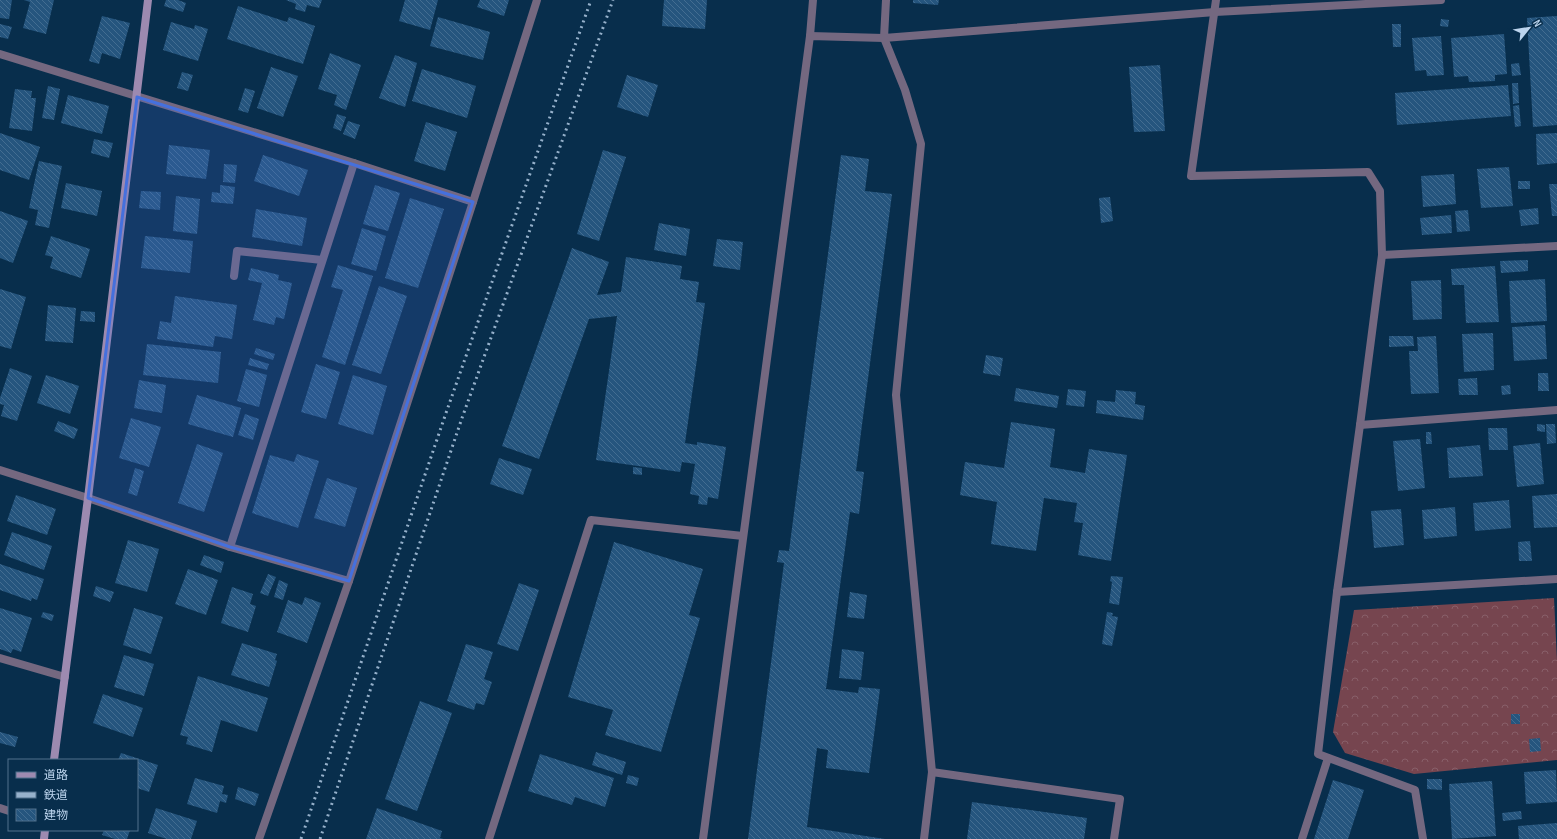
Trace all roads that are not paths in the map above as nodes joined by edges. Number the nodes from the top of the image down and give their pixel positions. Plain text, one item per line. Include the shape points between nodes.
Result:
1 (148, 0) edge
2 (537, 0) edge
3 (813, 0) edge
4 (886, 0) edge
5 (1216, 0) edge
6 (1441, 0) edge
7 (1215, 12) junction
8 (810, 36) junction
9 (884, 38) junction
10 (0, 54) edge
11 (137, 97) junction
12 (354, 163) junction
13 (473, 202) junction
14 (1557, 246) edge
15 (1382, 256) junction
16 (322, 260) junction
17 (234, 276) dead end
18 (1557, 410) edge
19 (1360, 425) junction
20 (0, 470) edge
21 (88, 498) junction
22 (743, 536) junction
23 (230, 546) junction
24 (1557, 579) edge
25 (349, 581) junction
26 (1337, 592) junction
27 (0, 658) edge
28 (65, 677) junction
29 (1328, 758) junction
30 (54, 759) edge
31 (932, 772) junction
32 (259, 839) edge
33 (489, 839) edge
34 (703, 839) edge
35 (924, 839) edge
36 (1114, 839) edge
37 (1302, 839) edge
38 (1423, 839) edge

1 - 11 street
2 - 13 street
3 - 8 street
4 - 9 street
5 - 7 street
6 - 7 street
7 - 9 street
7 - 15 street via 1191,176 1368,172 1380,191
8 - 9 street
8 - 22 street
9 - 31 street via 905,90 921,144 896,395
10 - 11 street
11 - 12 street
11 - 21 street
12 - 13 street
12 - 16 street
13 - 25 street
14 - 15 street
15 - 19 street
16 - 17 street via 237,251
16 - 23 street
18 - 19 street
19 - 26 street
20 - 21 street
21 - 23 street
21 - 28 street
22 - 33 street via 591,520
22 - 34 street
23 - 25 street
24 - 26 street
25 - 32 street
26 - 29 street via 1318,754
27 - 28 street
28 - 30 street
29 - 37 street
29 - 38 street via 1415,790
31 - 35 street
31 - 36 street via 1120,799

